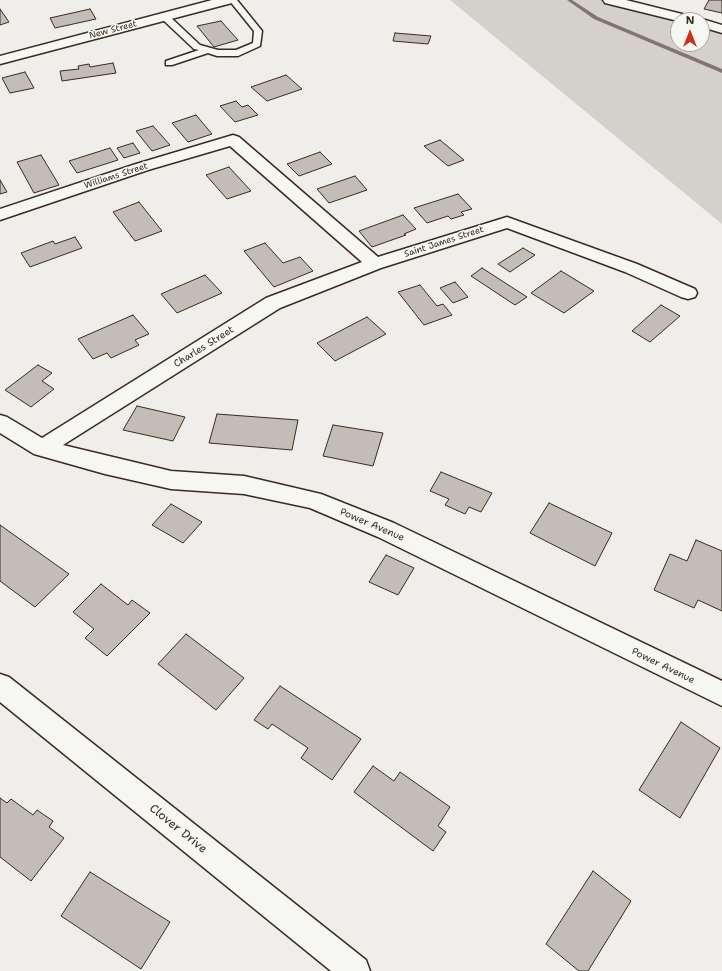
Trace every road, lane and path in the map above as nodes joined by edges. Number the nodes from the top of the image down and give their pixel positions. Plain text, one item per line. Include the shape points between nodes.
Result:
1 (227, 0) edge
2 (233, 0) edge
3 (610, 0) edge
4 (665, 0) edge
5 (651, 10) junction
6 (670, 15) edge
7 (164, 16) junction
8 (710, 25) edge
9 (722, 29) edge
10 (209, 50) junction
11 (0, 60) edge
12 (169, 63) dead end
13 (0, 215) edge
14 (375, 264) junction
15 (688, 293) dead end
16 (0, 423) edge
17 (42, 448) junction
18 (0, 686) edge
19 (722, 694) edge
20 (355, 971) edge

1 - 7 street, New Street
2 - 10 lane via 258,31 257,44 238,52 217,53
3 - 5 street
4 - 5 street
5 - 6 street
7 - 10 lane via 197,46
7 - 11 street, New Street
8 - 9 street
10 - 12 lane
13 - 14 street, Williams Street via 233,140
14 - 15 street, Saint James Street via 507,222 631,268
14 - 17 street, Charles Street via 273,303
16 - 17 street, Power Avenue
17 - 19 street, Power Avenue via 171,480 244,485 313,500 386,530
18 - 20 street, Clover Drive

